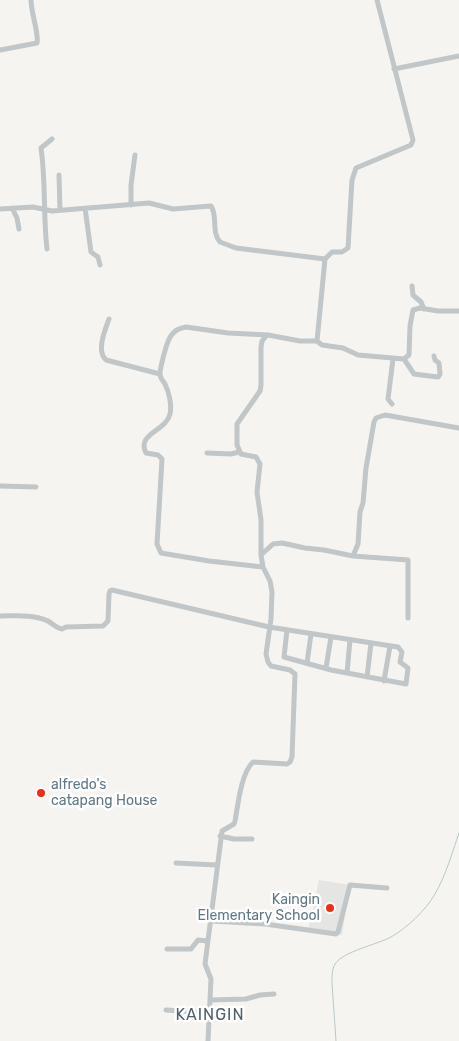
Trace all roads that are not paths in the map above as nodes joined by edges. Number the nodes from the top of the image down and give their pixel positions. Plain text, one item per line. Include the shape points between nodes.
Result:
1 (31, 0) edge
2 (378, 0) edge
3 (0, 50) edge
4 (459, 56) edge
5 (394, 68) junction
6 (52, 139) dead end
7 (135, 155) dead end
8 (59, 175) dead end
9 (131, 205) junction
10 (12, 208) junction
11 (85, 208) junction
12 (44, 209) junction
13 (0, 210) edge
14 (60, 210) junction
15 (19, 229) dead end
16 (47, 249) dead end
17 (325, 259) junction
18 (100, 265) dead end
19 (412, 286) dead end
20 (424, 309) junction
21 (459, 310) edge
22 (109, 319) dead end
23 (268, 335) junction
24 (317, 341) junction
25 (434, 356) dead end
26 (393, 358) junction
27 (404, 359) junction
28 (160, 374) junction
29 (392, 404) dead end
30 (459, 428) edge
31 (239, 452) junction
32 (207, 454) dead end
33 (0, 486) edge
34 (36, 487) dead end
35 (261, 555) junction
36 (354, 556) junction
37 (263, 567) junction
38 (0, 616) edge
39 (408, 618) dead end
40 (269, 627) junction
41 (287, 630) junction
42 (311, 634) junction
43 (331, 637) junction
44 (350, 640) junction
45 (371, 643) junction
46 (390, 646) junction
47 (307, 663) junction
48 (326, 668) junction
49 (347, 673) junction
50 (366, 677) junction
51 (384, 681) junction
52 (220, 836) junction
53 (252, 839) dead end
54 (176, 863) dead end
55 (216, 865) junction
56 (387, 888) dead end
57 (211, 921) junction
58 (208, 941) junction
59 (167, 949) dead end
60 (274, 994) dead end
61 (210, 1000) junction
62 (166, 1010) dead end
63 (210, 1013) junction
64 (208, 1041) edge

1 - 3 street via 37,43
2 - 5 street
4 - 5 street
5 - 17 street via 412,143 356,168 352,180 348,248 332,252
6 - 12 street via 41,148 45,173
7 - 9 street
8 - 14 street
9 - 11 street
9 - 17 street via 149,204 173,210 211,206 220,242 236,248
10 - 12 street
10 - 13 street
10 - 15 street
11 - 14 street
11 - 18 street via 91,252 98,256
12 - 14 street
12 - 16 street
17 - 24 street
19 - 20 street via 413,295
20 - 21 street
20 - 27 street via 413,310 411,314 410,349
22 - 28 street via 102,356 106,360
23 - 24 street via 300,342
23 - 28 street via 179,328 167,344
23 - 31 street via 261,347 260,391 237,424
24 - 26 street via 358,354
25 - 27 street via 439,363 438,377 414,374
26 - 27 street
26 - 29 street via 388,399
28 - 37 street via 169,398 170,414 159,430 147,436 143,444 146,453 162,459 157,544 161,553
30 - 36 street via 385,415 376,418
31 - 32 street
31 - 35 street via 256,457 260,464 257,492
33 - 34 street
35 - 36 street via 273,544 282,543
35 - 37 street
36 - 39 street via 408,560
37 - 40 street via 271,586
38 - 40 street via 32,616 62,629 103,626 108,621 112,590
40 - 41 street
40 - 52 street via 268,662 295,674 292,760 288,764 251,764 235,821 223,829
41 - 42 street
41 - 47 street via 284,657
42 - 43 street
42 - 47 street
43 - 44 street
43 - 48 street
44 - 45 street
44 - 49 street
45 - 46 street
45 - 50 street
46 - 51 street
46 - 51 street via 398,647 402,652 400,662 409,672 406,684
47 - 48 street
48 - 49 street
49 - 50 street
50 - 51 street
52 - 53 street
52 - 55 street
54 - 55 street
55 - 57 street
56 - 57 street via 350,885 336,934 265,924
57 - 58 street
58 - 59 street via 198,940 191,949
58 - 61 street via 205,968 211,977
60 - 61 street
61 - 63 street
62 - 63 street
63 - 64 street

